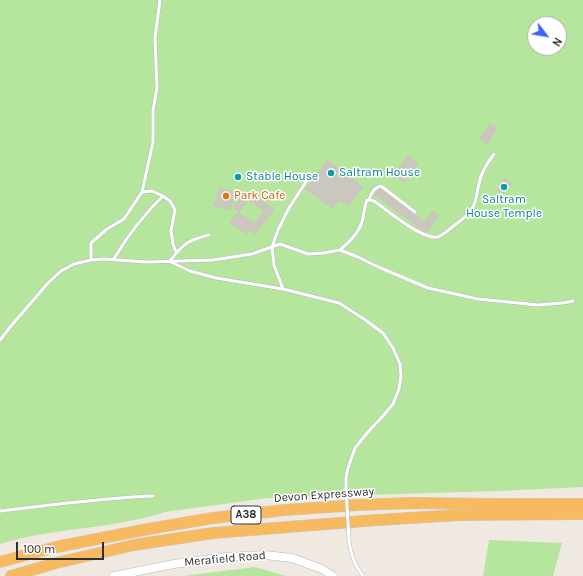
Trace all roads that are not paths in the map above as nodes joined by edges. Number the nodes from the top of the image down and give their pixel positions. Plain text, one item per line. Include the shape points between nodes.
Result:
1 (160, 0) edge
2 (494, 154) dead end
3 (311, 174) dead end
4 (142, 192) junction
5 (163, 196) junction
6 (369, 200) junction
7 (415, 212) dead end
8 (209, 235) dead end
9 (272, 247) junction
10 (340, 250) junction
11 (176, 252) junction
12 (91, 260) junction
13 (113, 260) junction
14 (170, 261) junction
15 (283, 289) junction
16 (574, 301) dead end
17 (0, 340) edge
18 (153, 496) dead end
19 (583, 504) edge
20 (0, 510) edge
21 (583, 514) edge
22 (424, 517) junction
23 (583, 522) edge
24 (0, 562) edge
25 (11, 576) edge
26 (114, 576) edge
27 (333, 576) edge
28 (363, 576) edge

1 - 4 lane via 155,38 157,88 153,110 153,142
2 - 6 lane via 483,171 475,203 469,214 438,237 413,230
3 - 9 lane via 289,208
4 - 5 lane via 152,191
4 - 12 lane via 124,219 107,228 91,243
5 - 11 lane via 170,201 175,210 171,231
5 - 13 lane via 150,208
6 - 7 lane via 372,192 381,186
6 - 10 lane via 364,209 362,223 352,239
8 - 11 lane via 188,241
9 - 10 lane via 280,244 308,254
9 - 14 lane via 252,254 213,260
9 - 15 lane via 274,265
10 - 16 lane via 428,288 478,299 538,305
11 - 14 lane
12 - 13 lane
12 - 17 lane via 74,264 61,271
13 - 14 lane
14 - 15 lane via 190,271 216,278
15 - 28 lane, bridge via 339,303 364,319 383,333 400,364 399,389 393,404 355,448 346,478 351,553
18 - 20 lane
19 - 24 highway, Devon Expressway / A38 via 411,503 285,510 148,529 56,547
21 - 22 highway, A38
22 - 23 highway, A38
22 - 25 highway, A38 via 205,534 134,545
26 - 27 street, Merafield Road via 182,563 265,555 292,558

